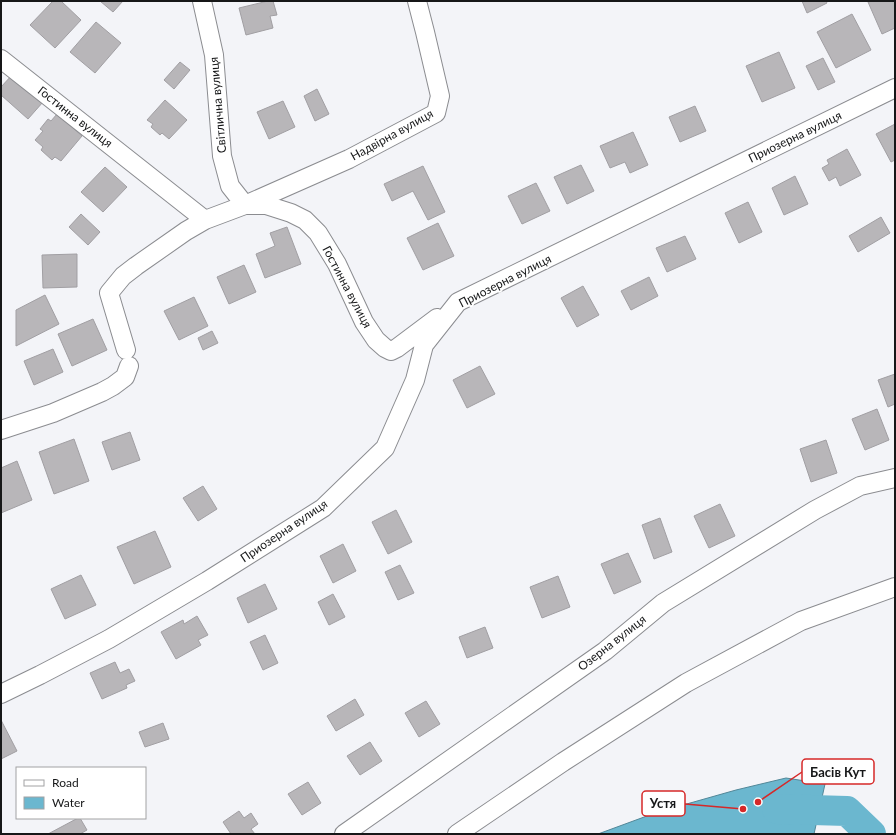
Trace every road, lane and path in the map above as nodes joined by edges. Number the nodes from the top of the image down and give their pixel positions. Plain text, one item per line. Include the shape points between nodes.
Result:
1 (202, 1) edge
2 (417, 1) edge
3 (1, 59) edge
4 (895, 88) edge
5 (245, 204) junction
6 (205, 220) junction
7 (458, 302) junction
8 (1, 430) edge
9 (895, 478) edge
10 (895, 587) edge
11 (1, 694) edge
12 (344, 834) edge
13 (457, 834) edge

1 - 5 street, Світлична вулиця via 214,55 222,156 230,186
2 - 5 street, Надвірна вулиця via 440,96 436,113 350,159
3 - 6 street, Гостинна вулиця
4 - 7 street, Приозерна вулиця
5 - 6 street, Гостинна вулиця
5 - 7 street, Гостинна вулиця via 266,205 291,213 305,220 318,233 337,264 364,322 376,340 391,351
6 - 8 street, Гостинна вулиця via 123,276 109,293 127,358 125,377 102,392 53,413
7 - 11 street, Приозерна вулиця via 424,345 415,380 385,448 323,508 213,578 109,639
9 - 12 street, Озерна вулиця via 860,486 815,510 663,603 605,651
10 - 13 street via 801,622 686,683

